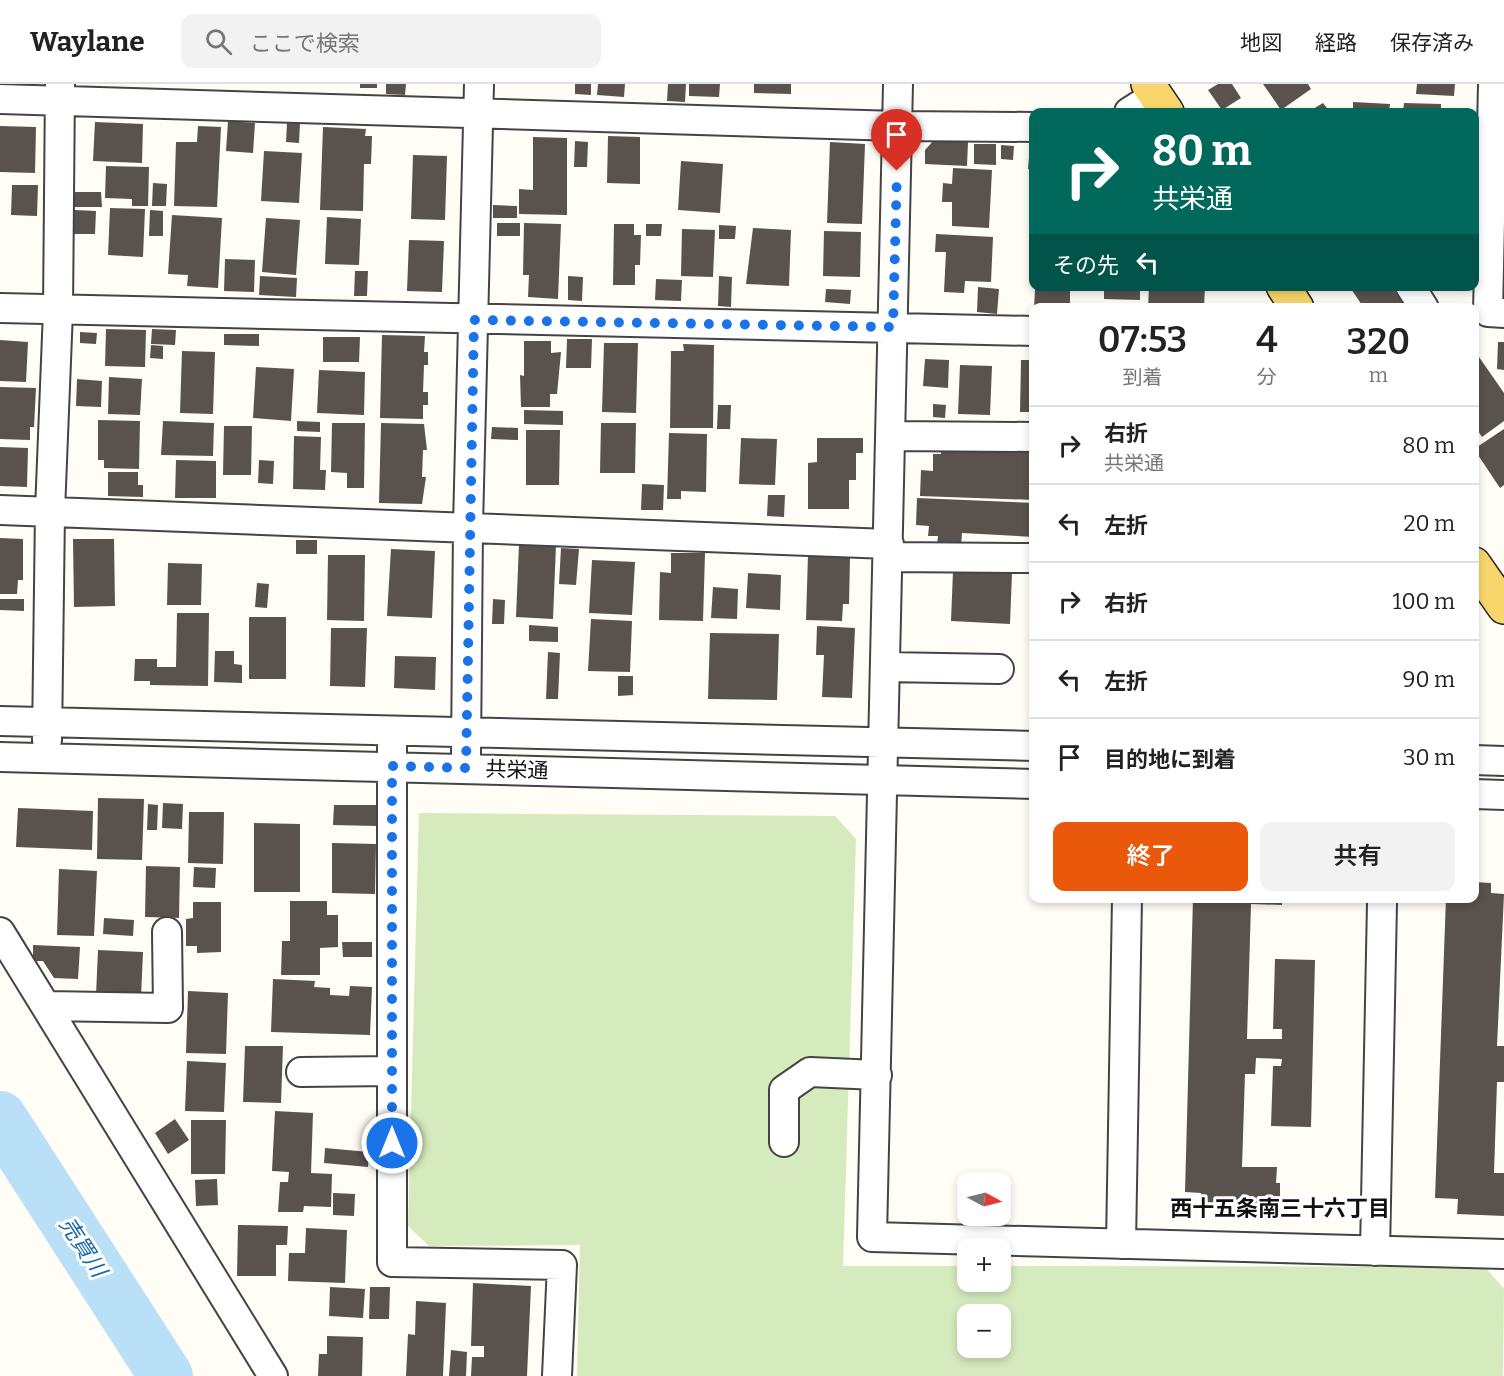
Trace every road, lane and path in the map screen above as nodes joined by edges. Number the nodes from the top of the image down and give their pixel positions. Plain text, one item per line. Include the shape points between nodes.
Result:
1 (479, 84) edge
2 (898, 84) edge
3 (1493, 84) edge
4 (59, 92) edge
5 (0, 99) edge
6 (478, 115) junction
7 (898, 126) junction
8 (1029, 127) edge
9 (0, 308) edge
10 (58, 311) junction
11 (1489, 315) edge
12 (474, 320) junction
13 (893, 327) junction
14 (1029, 331) edge
15 (891, 436) junction
16 (1029, 437) edge
17 (0, 510) edge
18 (50, 511) junction
19 (468, 526) junction
20 (889, 550) junction
21 (1029, 558) edge
22 (1479, 571) edge
23 (1504, 607) edge
24 (886, 667) junction
25 (999, 669) dead end
26 (0, 721) edge
27 (47, 723) junction
28 (393, 732) junction
29 (467, 734) junction
30 (885, 743) junction
31 (1029, 746) edge
32 (0, 757) edge
33 (47, 757) junction
34 (1479, 760) edge
35 (1504, 761) edge
36 (392, 766) junction
37 (466, 768) junction
38 (884, 780) junction
39 (1029, 783) edge
40 (1479, 794) edge
41 (1504, 795) edge
42 (1127, 903) edge
43 (1382, 903) dead end
44 (0, 932) edge
45 (167, 932) dead end
46 (46, 1006) junction
47 (392, 1071) junction
48 (301, 1072) dead end
49 (876, 1075) junction
50 (784, 1142) dead end
51 (1121, 1244) junction
52 (1375, 1251) junction
53 (1504, 1254) edge
54 (273, 1376) edge
55 (557, 1376) edge

1 - 6 street
2 - 7 street
3 - 11 street
4 - 5 street
4 - 6 street
4 - 10 street
6 - 7 street
6 - 12 street
7 - 8 street
7 - 13 street
9 - 10 street
10 - 12 street
10 - 18 street
12 - 13 street
12 - 19 street
13 - 14 street
13 - 15 street
15 - 16 street
15 - 20 street
17 - 18 street
18 - 19 street
18 - 27 street
19 - 20 street
19 - 29 street
20 - 21 street
20 - 24 street
22 - 23 main road
24 - 25 street
24 - 30 street
26 - 27 street, 共栄通
27 - 28 street, 共栄通
27 - 33 street
28 - 29 street, 共栄通
28 - 36 street
29 - 30 street, 共栄通
29 - 37 street
30 - 31 street, 共栄通
30 - 38 street
32 - 33 street, 共栄通
33 - 36 street, 共栄通
34 - 35 street
36 - 37 street, 共栄通
36 - 47 street
37 - 38 street, 共栄通
38 - 39 street, 共栄通
38 - 49 street
40 - 41 street
42 - 51 street
43 - 52 street
44 - 46 street
45 - 46 street via 168,1008
46 - 54 street
47 - 48 street
47 - 55 street via 392,1262 562,1265
49 - 50 street via 810,1072 784,1090
49 - 51 street via 872,1237
51 - 52 street
52 - 53 street

